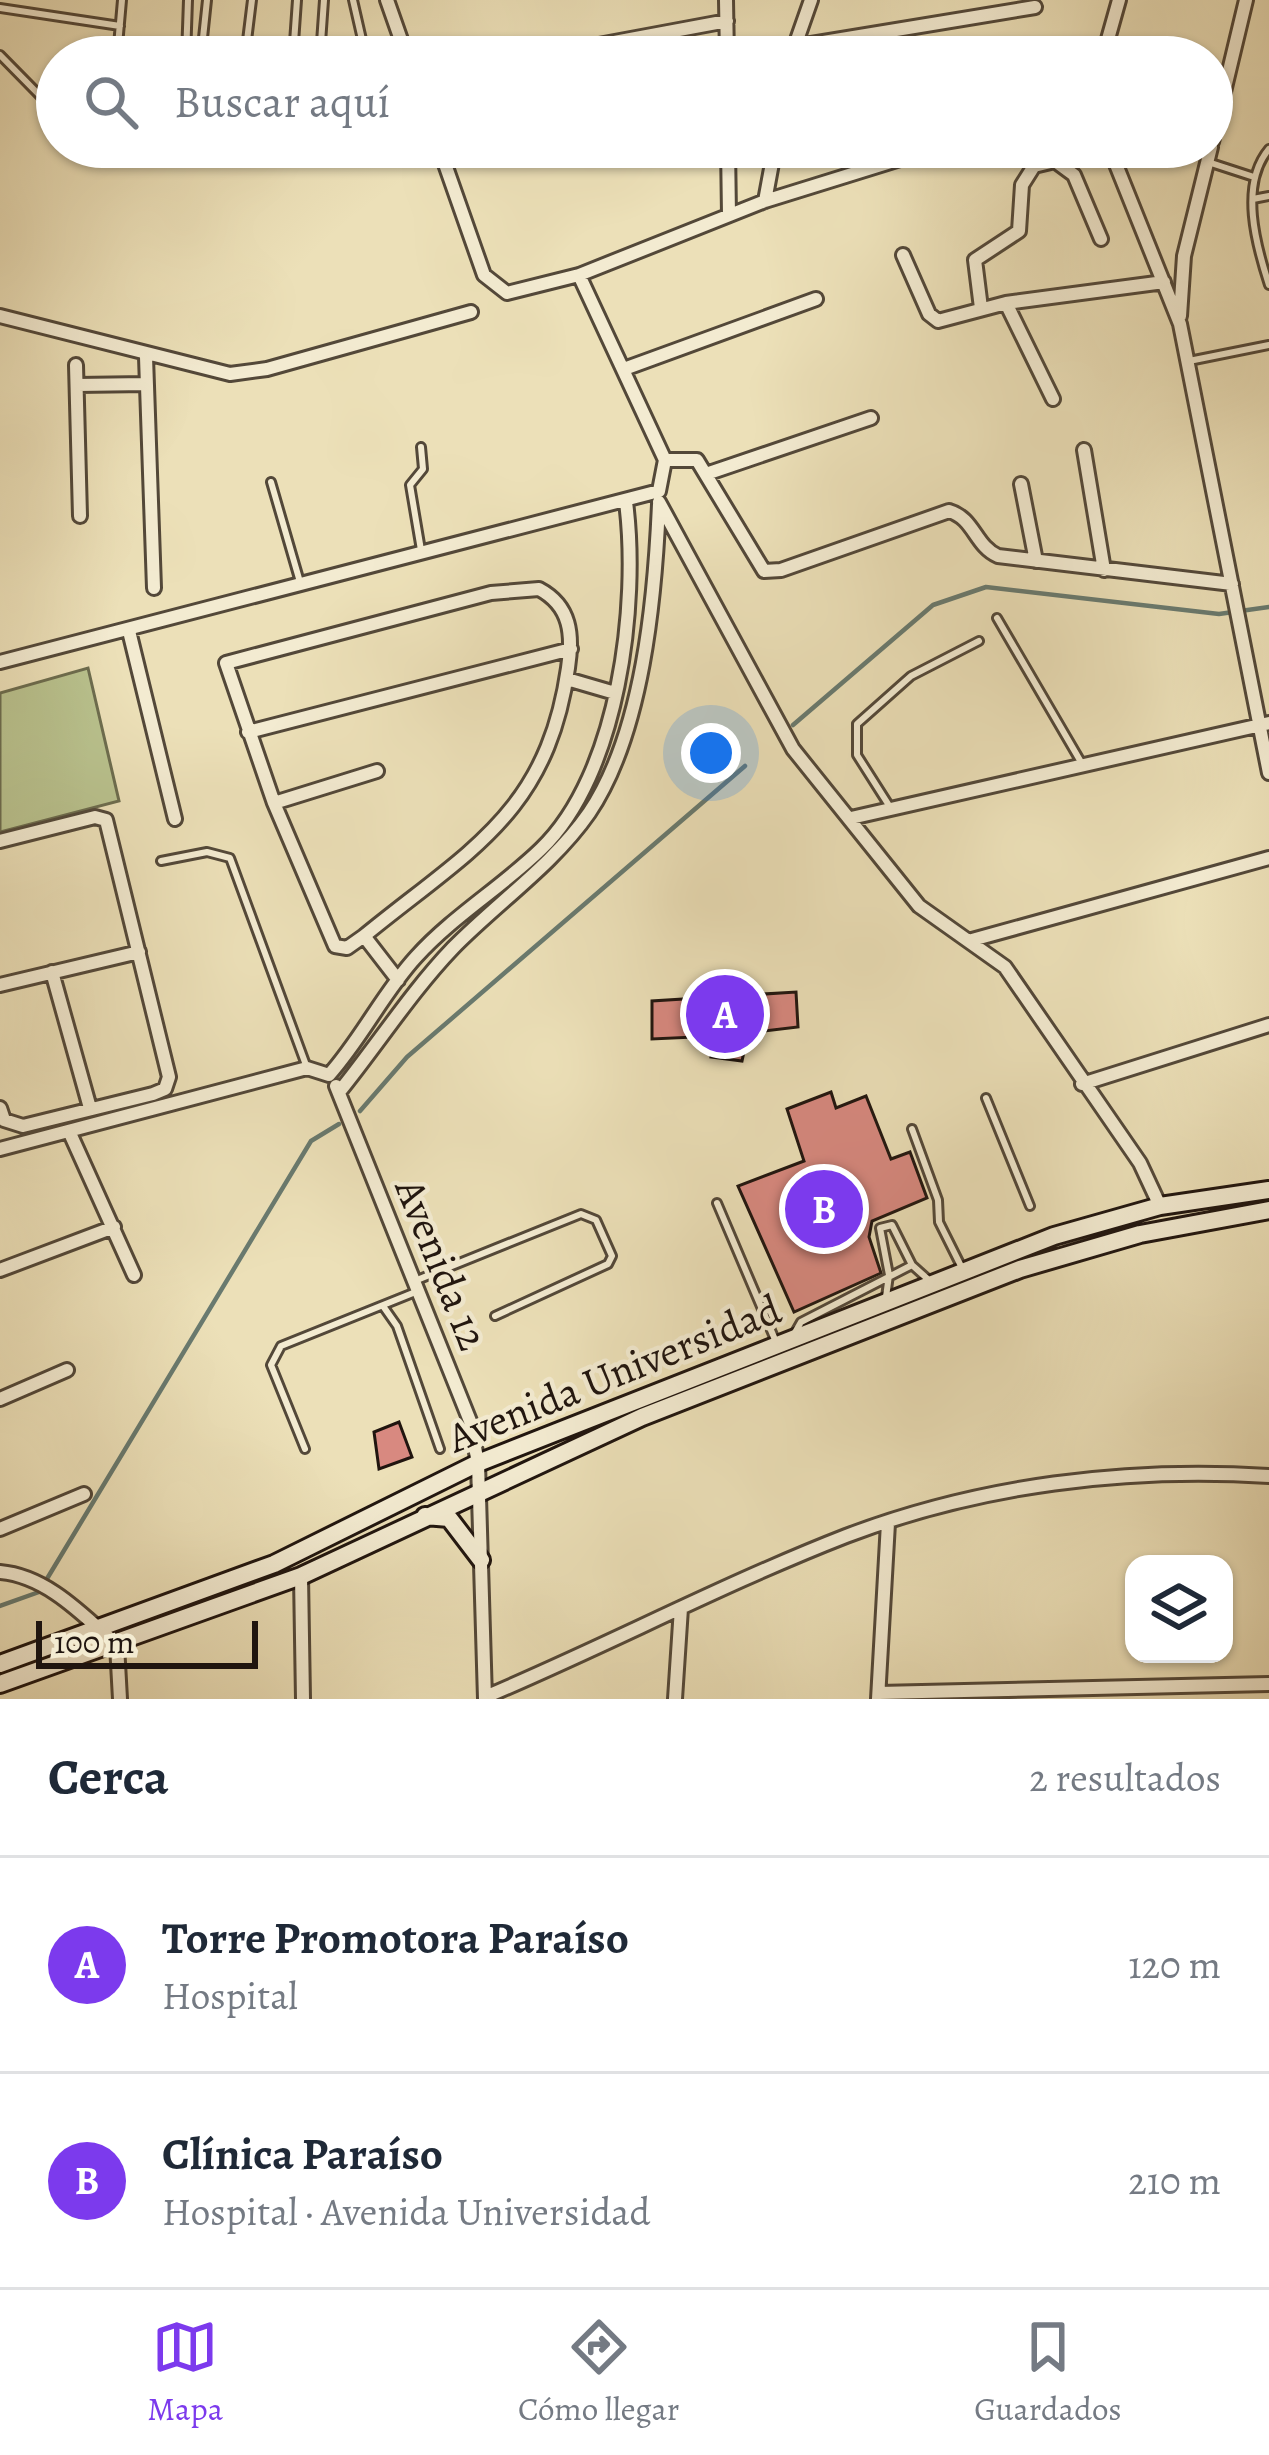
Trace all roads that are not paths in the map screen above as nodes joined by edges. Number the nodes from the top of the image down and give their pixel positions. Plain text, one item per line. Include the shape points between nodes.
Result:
1 (122, 0) edge
2 (188, 0) edge
3 (207, 0) edge
4 (252, 0) edge
5 (297, 0) edge
6 (324, 0) edge
7 (353, 0) edge
8 (387, 0) edge
9 (726, 0) edge
10 (811, 0) edge
11 (1119, 0) edge
12 (1246, 0) edge
13 (1034, 7) dead end
14 (0, 8) edge
15 (727, 21) junction
16 (120, 26) junction
17 (119, 36) edge
18 (187, 36) edge
19 (203, 36) edge
20 (248, 36) edge
21 (294, 36) edge
22 (321, 36) edge
23 (361, 36) edge
24 (400, 36) edge
25 (647, 36) edge
26 (727, 36) edge
27 (798, 36) edge
28 (878, 36) edge
29 (1109, 36) edge
30 (1233, 53) edge
31 (0, 56) edge
32 (36, 92) edge
33 (1269, 149) edge
34 (446, 168) edge
35 (728, 168) edge
36 (771, 168) edge
37 (871, 168) edge
38 (1033, 168) edge
39 (1068, 168) edge
40 (1117, 168) edge
41 (1206, 168) edge
42 (1226, 168) edge
43 (1254, 177) junction
44 (1269, 196) edge
45 (1253, 199) junction
46 (765, 201) junction
47 (729, 214) junction
48 (1269, 230) edge
49 (1256, 233) junction
50 (1101, 239) dead end
51 (903, 255) dead end
52 (1184, 256) junction
53 (1154, 259) junction
54 (1267, 272) edge
55 (579, 275) junction
56 (1164, 282) junction
57 (1269, 285) edge
58 (816, 299) dead end
59 (1006, 303) junction
60 (981, 308) junction
61 (471, 312) dead end
62 (0, 316) edge
63 (1180, 324) junction
64 (1269, 345) edge
65 (146, 357) junction
66 (1189, 361) junction
67 (76, 365) dead end
68 (624, 369) junction
69 (146, 384) junction
70 (76, 386) junction
71 (1053, 399) dead end
72 (871, 418) dead end
73 (421, 447) dead end
74 (1084, 450) dead end
75 (665, 460) junction
76 (709, 473) junction
77 (271, 482) dead end
78 (1021, 484) dead end
79 (659, 497) junction
80 (626, 502) junction
81 (80, 516) dead end
82 (422, 554) junction
83 (1036, 561) junction
84 (1104, 569) junction
85 (1232, 584) junction
86 (301, 586) junction
87 (154, 588) dead end
88 (997, 618) dead end
89 (129, 631) junction
90 (979, 641) dead end
91 (571, 650) junction
92 (0, 662) edge
93 (567, 679) junction
94 (615, 692) junction
95 (1264, 724) edge
96 (248, 732) junction
97 (1081, 762) junction
98 (376, 771) dead end
99 (1269, 773) edge
100 (274, 803) junction
101 (891, 809) junction
102 (851, 818) junction
103 (175, 819) dead end
104 (0, 841) edge
105 (1269, 858) edge
106 (161, 861) dead end
107 (364, 936) junction
108 (972, 940) junction
109 (140, 952) junction
110 (52, 972) junction
111 (398, 980) junction
112 (0, 985) edge
113 (1269, 1025) edge
114 (307, 1068) junction
115 (329, 1075) junction
116 (1082, 1084) junction
117 (340, 1091) junction
118 (986, 1098) dead end
119 (0, 1108) edge
120 (90, 1108) junction
121 (912, 1130) dead end
122 (69, 1131) junction
123 (0, 1149) edge
124 (1269, 1190) edge
125 (717, 1203) dead end
126 (1030, 1206) dead end
127 (1160, 1206) junction
128 (1269, 1210) edge
129 (114, 1227) junction
130 (912, 1264) junction
131 (0, 1270) edge
132 (964, 1271) junction
133 (134, 1275) dead end
134 (889, 1275) junction
135 (932, 1283) junction
136 (416, 1286) junction
137 (886, 1301) junction
138 (383, 1306) junction
139 (495, 1316) dead end
140 (785, 1342) junction
141 (67, 1370) dead end
142 (0, 1399) edge
143 (305, 1449) dead end
144 (440, 1449) dead end
145 (478, 1463) junction
146 (1269, 1476) edge
147 (479, 1489) junction
148 (84, 1493) dead end
149 (424, 1516) junction
150 (888, 1522) junction
151 (0, 1529) edge
152 (481, 1560) junction
153 (0, 1572) edge
154 (301, 1576) junction
155 (681, 1608) junction
156 (100, 1630) junction
157 (116, 1645) junction
158 (0, 1664) edge
159 (0, 1684) edge
160 (1269, 1684) edge
161 (879, 1696) edge
162 (485, 1698) edge
163 (120, 1699) edge
164 (303, 1699) edge
165 (675, 1699) edge

1 - 16 lane
2 - 18 lane
3 - 19 lane
4 - 20 lane
5 - 21 lane
6 - 22 lane
7 - 23 lane
8 - 24 street
9 - 15 street
10 - 27 street
11 - 29 street
12 - 30 street
13 - 28 street
14 - 16 lane
15 - 25 street
15 - 26 street
16 - 17 lane
31 - 32 lane
33 - 43 lane
34 - 55 street via 484,275 507,293
35 - 47 street
36 - 46 street
37 - 46 street
38 - 60 street via 1022,184 1019,231 975,260
39 - 50 street
40 - 53 street
41 - 52 street
42 - 43 lane
43 - 45 lane
44 - 45 lane
45 - 49 lane
46 - 47 street
47 - 55 street
48 - 49 lane
49 - 54 lane
51 - 60 street via 935,320
52 - 53 street
52 - 63 street
53 - 56 street
54 - 57 lane
55 - 68 street
56 - 59 street
56 - 63 street
58 - 68 street
59 - 60 street
59 - 71 street
61 - 65 street via 245,373
62 - 65 street
63 - 66 street
64 - 66 lane
65 - 69 street
66 - 85 street
67 - 70 street
68 - 75 street
69 - 70 street
69 - 87 street
70 - 81 street
72 - 76 street
73 - 82 lane via 423,469 410,485
74 - 84 street
75 - 76 street via 691,456
75 - 79 street
76 - 83 street via 764,571 949,512 964,516 990,553
77 - 86 lane
78 - 83 street
79 - 80 street
79 - 102 street via 793,749
79 - 117 street via 642,668 590,811 440,962
80 - 82 street
80 - 94 street via 632,583
82 - 86 street
83 - 84 street
84 - 85 street
85 - 95 street
86 - 89 street
88 - 97 lane
89 - 92 street
89 - 103 street
90 - 101 lane via 911,676 857,724 857,754
91 - 93 street
91 - 96 street
91 - 96 street via 568,619 552,596 519,589 469,598 230,660 226,674
93 - 94 street
93 - 107 street via 543,764 515,808
94 - 111 street via 561,828
95 - 97 street
95 - 99 street
96 - 100 street
97 - 101 street
98 - 100 street
100 - 107 street via 335,946
101 - 102 street
102 - 108 street via 919,906
104 - 109 street via 106,820
105 - 108 street
106 - 114 lane via 207,852 230,858
107 - 111 street
108 - 116 street via 1005,967
109 - 110 street
109 - 120 street via 170,1077 165,1089
110 - 112 street
110 - 120 street
111 - 115 street
113 - 116 street
114 - 115 street
114 - 122 street
115 - 117 street, Avenida 12
116 - 127 street via 1140,1163
117 - 136 street, Avenida 12
118 - 126 lane
119 - 120 street via 12,1127
121 - 132 lane via 939,1222
122 - 123 street
122 - 129 street
124 - 127 street, Avenida Universidad
125 - 140 lane
127 - 132 street, Avenida Universidad
128 - 147 street, Avenida Universidad via 1140,1234 1020,1270
129 - 131 street
129 - 133 street
130 - 134 lane
130 - 134 lane via 886,1224 880,1235
130 - 135 lane
132 - 135 street, Avenida Universidad
134 - 137 lane
134 - 140 lane via 801,1322
135 - 137 street, Avenida Universidad
136 - 138 lane
136 - 139 lane via 581,1214 596,1220 608,1264
136 - 145 street, Avenida 12 via 470,1421
137 - 140 street, Avenida Universidad
138 - 143 lane via 274,1354 271,1365
138 - 144 lane
140 - 145 street, Avenida Universidad
141 - 142 street
145 - 147 street, Avenida 12
145 - 156 street, Avenida Universidad via 324,1544
146 - 150 street via 1083,1478
147 - 149 street, Avenida Universidad
147 - 152 street, Avenida 12
148 - 151 street
149 - 152 street via 448,1518
149 - 154 street, Avenida Universidad
150 - 155 street
150 - 161 street
152 - 162 street, Avenida 12
153 - 156 street via 51,1590
154 - 157 street, Avenida Universidad
154 - 164 street
155 - 162 street
155 - 165 street
156 - 157 street
156 - 158 street, Avenida Universidad
157 - 159 street, Avenida Universidad
157 - 163 street
160 - 161 street

